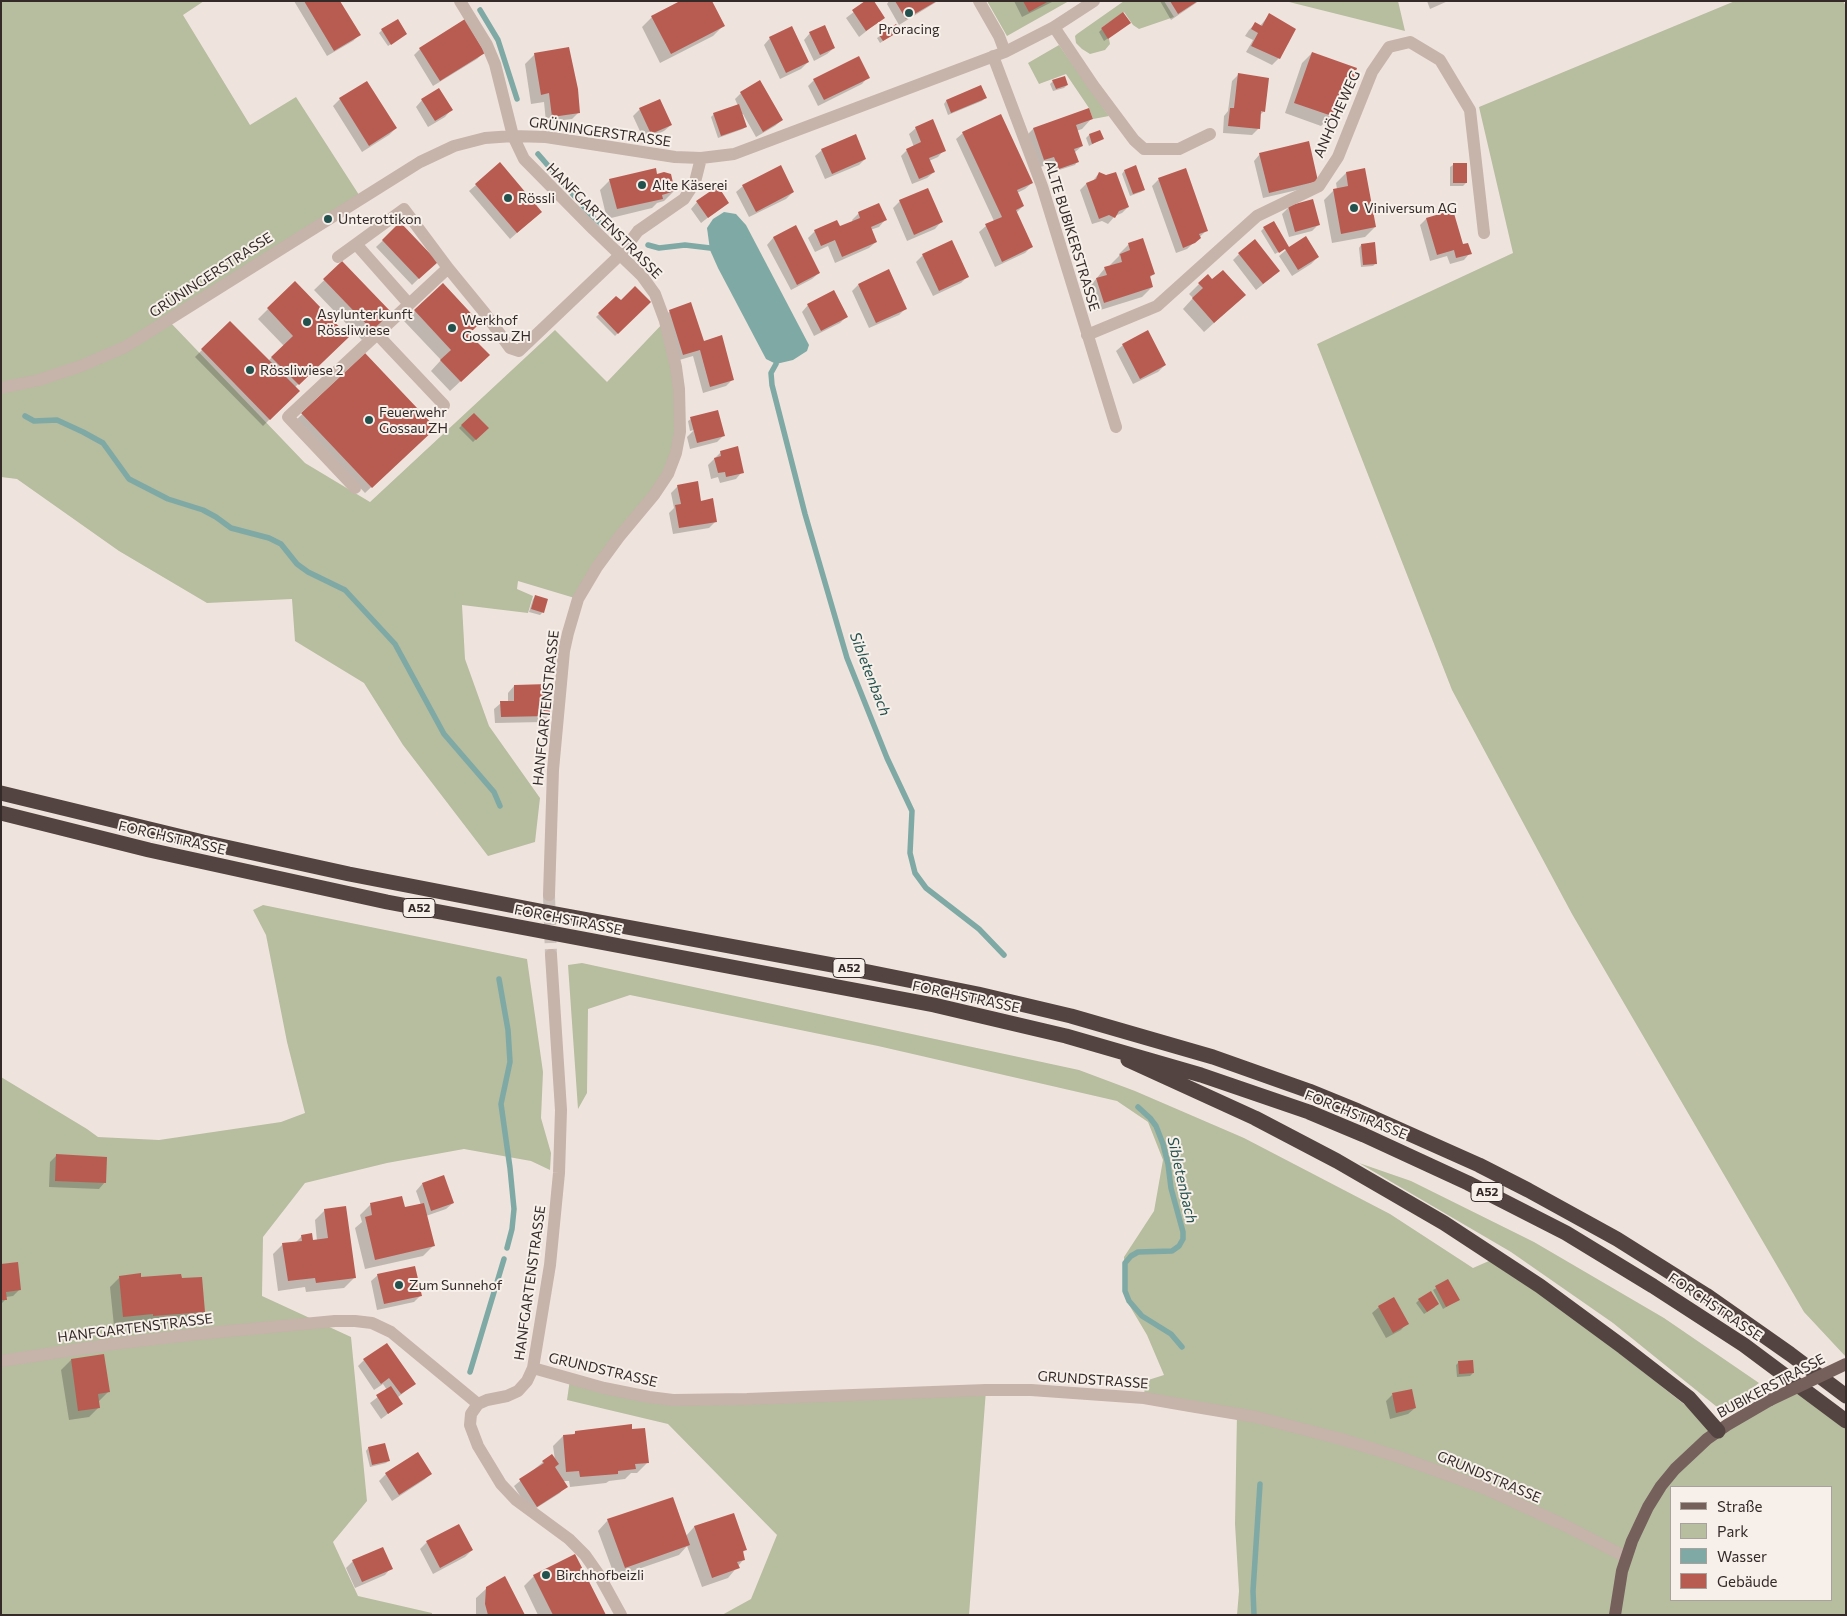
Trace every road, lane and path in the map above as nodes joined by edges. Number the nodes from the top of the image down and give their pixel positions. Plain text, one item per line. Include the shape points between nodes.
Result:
1 (979, 1) edge
2 (1094, 1) edge
3 (466, 3) edge
4 (1054, 27) junction
5 (999, 54) junction
6 (1210, 134) dead end
7 (513, 136) junction
8 (701, 158) junction
9 (1484, 233) dead end
10 (356, 244) junction
11 (620, 255) junction
12 (338, 258) dead end
13 (448, 268) junction
14 (409, 304) junction
15 (377, 334) junction
16 (1087, 335) junction
17 (1, 388) edge
18 (444, 405) dead end
19 (1116, 427) dead end
20 (355, 488) dead end
21 (1, 792) edge
22 (1, 813) edge
23 (549, 895) tunnel mouth
24 (551, 955) tunnel mouth
25 (1088, 1042) junction
26 (1790, 1354) junction
27 (1, 1361) edge
28 (1846, 1364) edge
29 (534, 1368) junction
30 (1846, 1384) edge
31 (1846, 1396) edge
32 (478, 1404) junction
33 (1846, 1421) edge
34 (1718, 1431) junction
35 (1626, 1557) junction
36 (621, 1615) edge
37 (1615, 1615) edge

1 - 5 street, ALTE BUBIKERSTRASSE via 999,36
2 - 4 street, GRÜNINGERSTRASSE
3 - 7 street, HANFGARTENSTRASSE via 496,64
4 - 5 street, GRÜNINGERSTRASSE
4 - 6 street via 1092,84 1144,149 1180,149
5 - 8 street, GRÜNINGERSTRASSE via 748,150
5 - 16 street, ALTE BUBIKERSTRASSE
7 - 8 street, GRÜNINGERSTRASSE via 546,137
7 - 11 street, HANFGARTENSTRASSE via 519,152 534,172
7 - 17 street, GRÜNINGERSTRASSE via 470,141 431,156 125,346 81,366
8 - 11 street via 695,182 688,194 638,231
9 - 16 street, ANHÖHEWEG via 1470,110 1440,60 1410,42 1389,47 1372,72 1338,157 1319,186 1257,216 1157,306
10 - 12 street
10 - 13 street via 404,209
10 - 14 street
11 - 13 street via 517,352 510,348
11 - 23 street, HANFGARTENSTRASSE via 649,284 662,312 676,367 680,432 676,453 662,486 596,567 578,599 573,616 564,651 553,770
13 - 14 street
14 - 15 street
15 - 18 street
15 - 20 street via 288,417
16 - 19 street, ALTE BUBIKERSTRASSE
21 - 26 highway, FORCHSTRASSE / A52 via 349,874 968,992 1071,1016 1194,1051 1350,1108 1479,1165 1617,1239 1706,1295
22 - 25 highway, FORCHSTRASSE / A52 via 310,886 934,1005
24 - 29 street, HANFGARTENSTRASSE via 561,1110 559,1173
25 - 33 highway, FORCHSTRASSE / A52 via 1201,1075 1309,1112 1468,1183 1566,1234 1661,1290 1744,1345
25 - 34 highway via 1255,1118 1444,1223 1623,1346 1689,1398
26 - 30 highway
26 - 31 highway, FORCHSTRASSE / A52
27 - 32 street, HANFGARTENSTRASSE via 198,1334 355,1320 391,1332
28 - 34 main road, BUBIKERSTRASSE, bridge via 1770,1400
29 - 32 street, HANFGARTENSTRASSE via 518,1391
29 - 35 street, GRUNDSTRASSE via 610,1390 673,1400 1031,1390 1134,1398 1256,1417 1396,1456 1484,1488
32 - 36 street via 471,1414 471,1431 495,1476 516,1500 586,1555
34 - 35 main road, BUBIKERSTRASSE via 1685,1459 1661,1486 1640,1522
35 - 37 main road, BUBIKERSTRASSE

